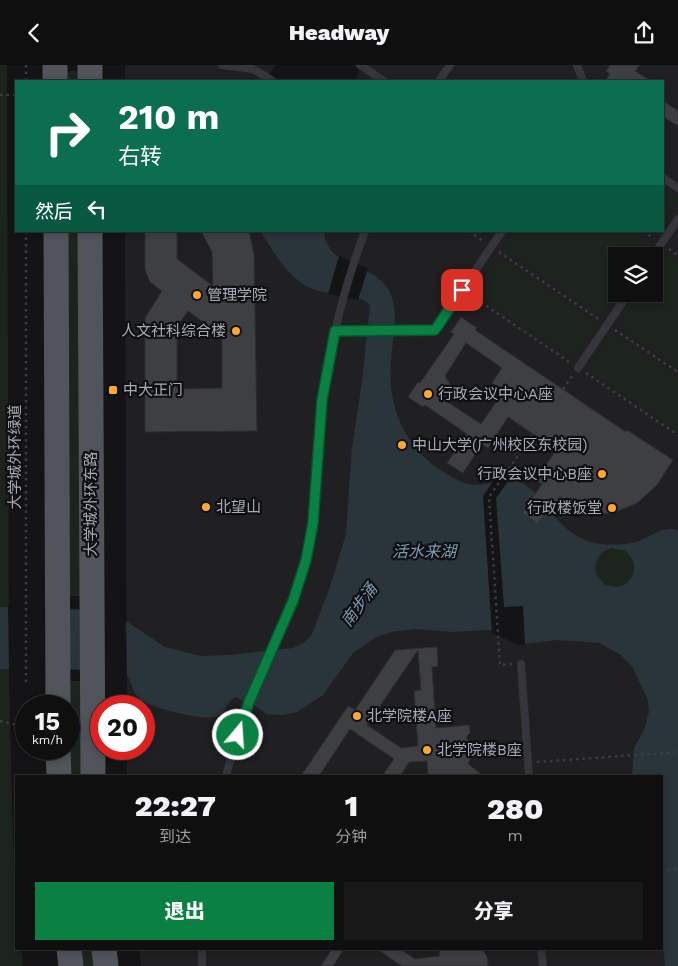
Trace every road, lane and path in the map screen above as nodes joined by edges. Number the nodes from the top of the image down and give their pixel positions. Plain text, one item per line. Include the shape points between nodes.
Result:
1 (26, 65) edge
2 (55, 65) edge
3 (90, 65) edge
4 (222, 65) edge
5 (360, 65) edge
6 (450, 65) edge
7 (577, 65) edge
8 (247, 66) edge
9 (270, 79) edge
10 (26, 80) edge
11 (55, 80) edge
12 (90, 80) edge
13 (382, 80) edge
14 (440, 80) edge
15 (583, 80) edge
16 (0, 95) edge
17 (15, 95) edge
18 (664, 178) edge
19 (678, 187) edge
20 (678, 219) edge
21 (26, 232) edge
22 (56, 232) edge
23 (90, 232) edge
24 (364, 232) edge
25 (470, 232) edge
26 (501, 232) edge
27 (491, 247) junction
28 (659, 247) edge
29 (623, 302) edge
30 (607, 325) junction
31 (335, 331) junction
32 (578, 368) joint
33 (678, 372) edge
34 (563, 389) dead end
35 (533, 434) dead end
36 (521, 664) joint
37 (26, 682) dead end
38 (58, 695) edge
39 (0, 721) edge
40 (15, 724) edge
41 (678, 752) edge
42 (58, 760) edge
43 (528, 763) junction
44 (59, 775) edge
45 (93, 775) edge
46 (226, 775) edge
47 (529, 775) edge
48 (678, 869) edge
49 (663, 870) edge
50 (69, 950) edge
51 (104, 950) edge
52 (202, 950) edge
53 (541, 950) edge
54 (71, 966) edge
55 (106, 966) edge
56 (202, 966) edge
57 (543, 966) edge

1 - 10 path
2 - 11 main road
3 - 12 main road
4 - 8 lane
5 - 13 lane
6 - 14 lane
7 - 15 lane
8 - 9 lane
16 - 17 path
18 - 19 lane
20 - 28 lane
21 - 37 path, 大学城外环绿道
22 - 38 main road
23 - 45 main road, 大学城外环东路
24 - 31 lane
25 - 27 path
26 - 27 lane
27 - 30 path
27 - 31 lane via 435,330
29 - 30 lane
30 - 32 lane
30 - 33 path
31 - 46 lane via 320,423 310,543 293,601 249,702
32 - 34 path
35 - 36 path via 489,497 500,665
36 - 43 lane
39 - 40 path
41 - 43 path
42 - 44 main road
43 - 47 lane
48 - 49 path
50 - 54 main road
51 - 55 main road
52 - 56 lane
53 - 57 lane

